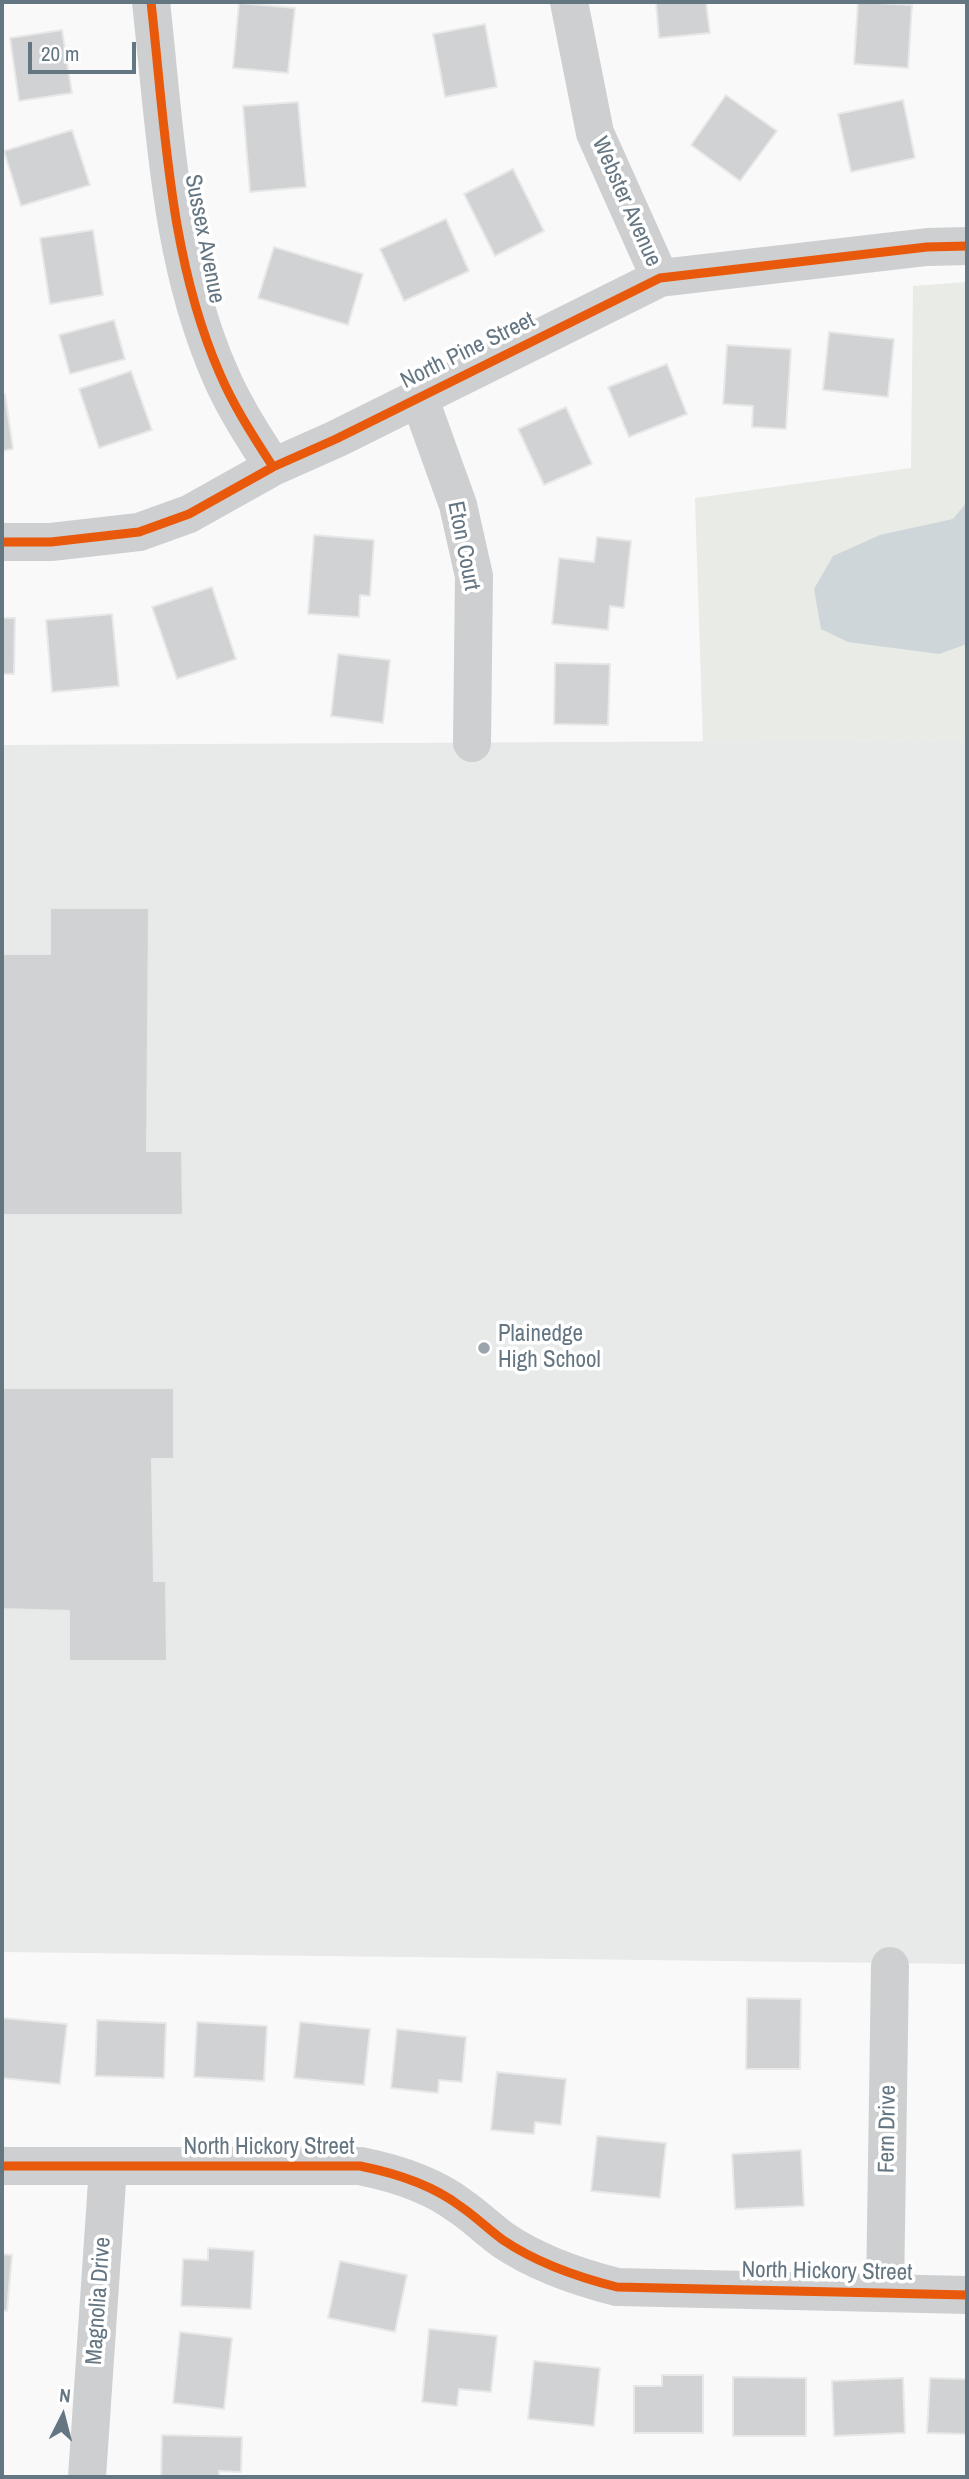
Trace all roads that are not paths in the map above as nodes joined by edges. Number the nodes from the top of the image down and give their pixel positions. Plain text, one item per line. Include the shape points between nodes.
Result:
1 (151, 2) edge
2 (569, 2) edge
3 (967, 246) edge
4 (660, 278) junction
5 (419, 397) junction
6 (273, 467) junction
7 (2, 542) edge
8 (472, 743) dead end
9 (890, 1966) dead end
10 (2, 2166) edge
11 (108, 2166) junction
12 (885, 2292) junction
13 (967, 2295) edge
14 (87, 2477) edge

1 - 6 street, Sussex Avenue via 177,230 202,326 220,374
2 - 4 street, Webster Avenue via 594,133
3 - 4 street, North Pine Street
4 - 5 street, North Pine Street
5 - 6 street, North Pine Street
5 - 8 street, Eton Court via 458,505 474,576
6 - 7 street, North Pine Street via 189,514 139,532 51,542
9 - 12 street, Fern Drive
10 - 11 street, North Hickory Street
11 - 12 street, North Hickory Street via 360,2166 420,2183 458,2204 529,2256 617,2287
11 - 14 street, Magnolia Drive
12 - 13 street, North Hickory Street

